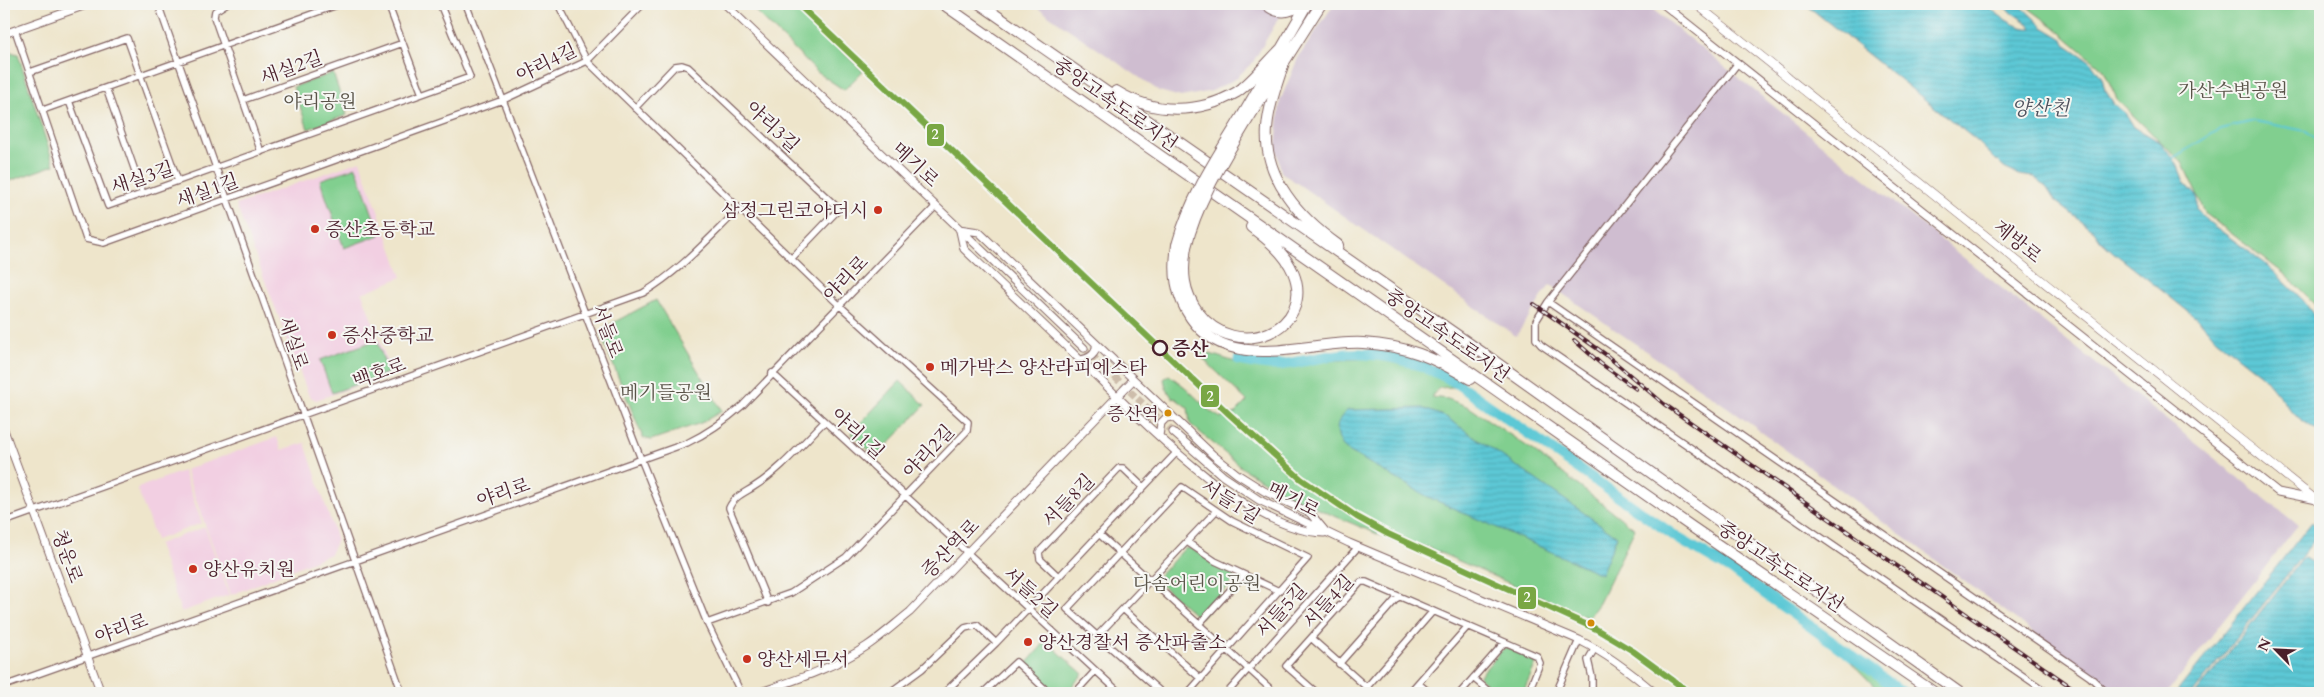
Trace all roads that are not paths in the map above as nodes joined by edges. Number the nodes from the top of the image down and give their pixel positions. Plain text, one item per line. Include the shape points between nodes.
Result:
1 (89, 4) edge
2 (158, 4) edge
3 (226, 4) edge
4 (340, 4) edge
5 (388, 4) edge
6 (440, 4) edge
7 (466, 4) edge
8 (558, 4) edge
9 (642, 4) edge
10 (725, 4) edge
11 (943, 4) edge
12 (980, 4) edge
13 (989, 4) edge
14 (1266, 4) edge
15 (1302, 4) edge
16 (1307, 4) edge
17 (1321, 4) edge
18 (1663, 4) edge
19 (1696, 4) edge
20 (14, 30) junction
21 (4, 34) edge
22 (403, 42) junction
23 (224, 46) junction
24 (1284, 46) junction
25 (1286, 56) junction
26 (587, 61) junction
27 (178, 62) junction
28 (1738, 63) junction
29 (30, 72) junction
30 (140, 76) junction
31 (106, 88) junction
32 (422, 94) junction
33 (243, 100) junction
34 (503, 100) junction
35 (69, 101) junction
36 (635, 108) junction
37 (43, 110) junction
38 (1247, 114) junction
39 (1144, 145) junction
40 (261, 152) junction
41 (216, 168) junction
42 (178, 182) junction
43 (143, 194) junction
44 (227, 199) junction
45 (936, 206) junction
46 (739, 208) junction
47 (960, 230) junction
48 (1181, 246) junction
49 (791, 259) junction
50 (1548, 302) junction
51 (839, 305) junction
52 (1427, 314) junction
53 (586, 315) junction
54 (1096, 344) junction
55 (1084, 348) tunnel mouth
56 (1080, 360) junction
57 (772, 374) junction
58 (1133, 380) junction
59 (1117, 396) junction
60 (304, 416) junction
61 (1172, 417) junction
62 (824, 422) junction
63 (4, 430) edge
64 (1173, 432) tunnel mouth
65 (1159, 436) junction
66 (1177, 452) junction
67 (641, 459) junction
68 (1143, 487) junction
69 (904, 497) junction
70 (2319, 502) edge
71 (34, 511) junction
72 (1215, 512) junction
73 (4, 522) edge
74 (1692, 526) junction
75 (1099, 534) junction
76 (1327, 534) junction
77 (1187, 542) junction
78 (1358, 547) junction
79 (1119, 553) junction
80 (967, 554) junction
81 (355, 560) junction
82 (1058, 576) junction
83 (1243, 576) junction
84 (1150, 581) junction
85 (1279, 591) junction
86 (1398, 597) junction
87 (768, 603) junction
88 (1026, 609) junction
89 (1123, 609) junction
90 (1433, 612) junction
91 (707, 623) junction
92 (1199, 624) junction
93 (1468, 626) junction
94 (1097, 636) junction
95 (1310, 638) junction
96 (1579, 640) junction
97 (996, 643) junction
98 (1504, 643) junction
99 (1595, 648) junction
100 (1228, 649) junction
101 (88, 656) junction
102 (1339, 664) junction
103 (1248, 669) junction
104 (1095, 671) junction
105 (1473, 678) junction
106 (1201, 679) junction
107 (1418, 683) junction
108 (4, 686) edge
109 (1366, 688) junction
110 (101, 693) edge
111 (402, 693) edge
112 (741, 693) edge
113 (758, 693) edge
114 (889, 693) edge
115 (944, 693) edge
116 (984, 693) edge
117 (1039, 693) edge
118 (1076, 693) edge
119 (1120, 693) edge
120 (1162, 693) edge
121 (1188, 693) edge
122 (1227, 693) edge
123 (1276, 693) edge
124 (1317, 693) edge
125 (1373, 693) edge
126 (1409, 693) edge
127 (1430, 693) edge
128 (1460, 693) edge
129 (1491, 693) edge
130 (1528, 693) edge
131 (1556, 693) edge
132 (1592, 693) edge
133 (1656, 693) edge
134 (1935, 693) edge
135 (1960, 693) edge
136 (2048, 693) edge
137 (2107, 693) edge

1 - 20 street
2 - 27 street, 새실로
3 - 23 street, 새실2길 via 215,11 214,17
4 - 23 street
5 - 22 street
6 - 32 street, 새실3길 via 470,77
7 - 34 street, 서들로
8 - 26 street
9 - 26 street, 야리4길
10 - 45 street, 메기로
11 - 39 highway, 중앙고속도로지선
12 - 52 highway, 중앙고속도로지선
13 - 24 highway via 1103,84 1130,100 1154,107 1181,110 1212,104 1238,91
14 - 15 highway via 1278,12 1286,12
16 - 24 highway
17 - 25 highway
18 - 28 street
19 - 70 main road, 제방로
20 - 21 street
20 - 29 street, 새실1길
22 - 32 street
22 - 33 street, 새실2길
23 - 27 street
23 - 33 street, 새실2길
24 - 38 highway
25 - 38 highway
25 - 52 highway via 1267,127 1269,157 1281,187 1303,216 1418,301
26 - 34 street, 야리4길
26 - 36 street
27 - 30 street
27 - 41 street, 새실로
28 - 50 street
28 - 70 street via 2278,492
29 - 30 street via 127,38
29 - 37 street, 새실1길
30 - 31 street
30 - 42 street
31 - 35 street
31 - 43 street
32 - 40 street, 새실3길
33 - 40 street
34 - 44 street, 새실1길
34 - 53 street, 서들로
35 - 37 street
35 - 43 street, 새실3길 via 108,206
36 - 46 street
36 - 49 street, 야리3길 via 675,66 688,67 839,210
37 - 44 street, 새실1길 via 86,239 104,243
38 - 48 highway, bridge via 1195,196 1184,220
39 - 48 highway via 1153,157 1280,252 1296,280 1296,297 1288,319 1275,331 1259,337 1234,337 1218,332 1204,320 1186,288
39 - 74 highway, 중앙고속도로지선
40 - 41 street, 새실3길
41 - 42 street, 새실3길
41 - 44 street, 새실로
42 - 43 street, 새실3길
44 - 60 street, 새실로
45 - 47 street, 메기로
45 - 51 street, 야리로
46 - 49 street
46 - 53 street, 백호로 via 664,280 643,293
47 - 54 street via 979,232
47 - 55 street, 메기로
47 - 56 street via 964,249
48 - 74 highway via 1175,277 1183,304 1200,328 1219,342 1240,349 1262,351 1360,343 1418,352 1475,382 1671,518
49 - 51 street
50 - 136 street via 1534,329 1541,345
50 - 137 street via 2090,677
51 - 57 street, 야리로
51 - 69 street, 야리2길 via 968,422 967,431
52 - 135 highway, 중앙고속도로지선
53 - 60 street, 백호로
53 - 67 street, 서들로
54 - 56 street via 1092,356
54 - 58 street
56 - 59 street
57 - 62 street, 야리1길
57 - 67 street, 야리로 via 716,428 687,443
58 - 59 street, 증산역로
58 - 61 street
59 - 65 street
59 - 80 street, 증산역로
60 - 71 street, 백호로
60 - 81 street, 새실로
61 - 65 street via 1161,423
61 - 76 street via 1237,474 1310,513
62 - 69 street, 야리1길
62 - 87 street via 777,470 732,501 728,508
63 - 71 street, 청운로
64 - 76 street, 메기로 via 1224,476 1259,500
65 - 66 street
66 - 68 street
66 - 76 street via 1224,490 1253,508 1306,533
67 - 81 street, 야리로
67 - 91 street, 서들로
68 - 75 street
68 - 82 street, 서들8길 via 1124,468 1119,468 1052,538 1038,555
69 - 80 street, 야리1길
69 - 87 street, 야리2길 via 846,557 791,593
71 - 73 street, 백호로
71 - 101 street, 청운로
72 - 77 street
72 - 79 street, 서들1길 via 1182,487
72 - 85 street, 서들1길 via 1308,558
74 - 134 highway, 중앙고속도로지선
75 - 79 street
75 - 82 street
76 - 78 street, 메기로
77 - 83 street
77 - 84 street
78 - 96 street, 메기로
78 - 103 street, 서들5길
79 - 84 street
79 - 94 street, 서들1길 via 1067,610
80 - 88 street, 서들2길
80 - 113 street, 증산역로 via 910,612 869,645 826,668
81 - 101 street, 야리로
81 - 111 street, 새실로
82 - 88 street
83 - 85 street
83 - 92 street
84 - 89 street
84 - 92 street
85 - 100 street, 서들1길
86 - 90 street, 서들4길
86 - 95 street, 서들4길 via 1361,582
86 - 102 street
87 - 91 street, 야리2길
88 - 97 street
88 - 104 street, 서들2길
89 - 94 street
89 - 106 street
90 - 93 street, 서들4길
90 - 109 street
91 - 112 street, 서들로
92 - 100 street
93 - 98 street, 서들4길
93 - 107 street
94 - 120 street, 서들1길
95 - 102 street, 서들4길
95 - 124 street via 1286,666
96 - 99 street, 메기로
96 - 131 street
97 - 114 street via 976,625 971,625 922,669
97 - 115 street
98 - 105 street
98 - 130 street, 서들4길 via 1537,656 1540,663
99 - 132 street via 1588,660
99 - 133 street, 메기로
100 - 103 street
100 - 106 street, 서들1길
101 - 108 street, 야리로
101 - 110 street, 청운로
102 - 109 street, 서들4길
103 - 122 street, 서들5길
103 - 123 street
104 - 118 street
104 - 119 street, 서들2길
105 - 128 street
105 - 129 street
106 - 121 street, 서들1길
107 - 126 street
107 - 127 street
109 - 125 street, 서들4길
116 - 117 street via 1016,662 1044,688

